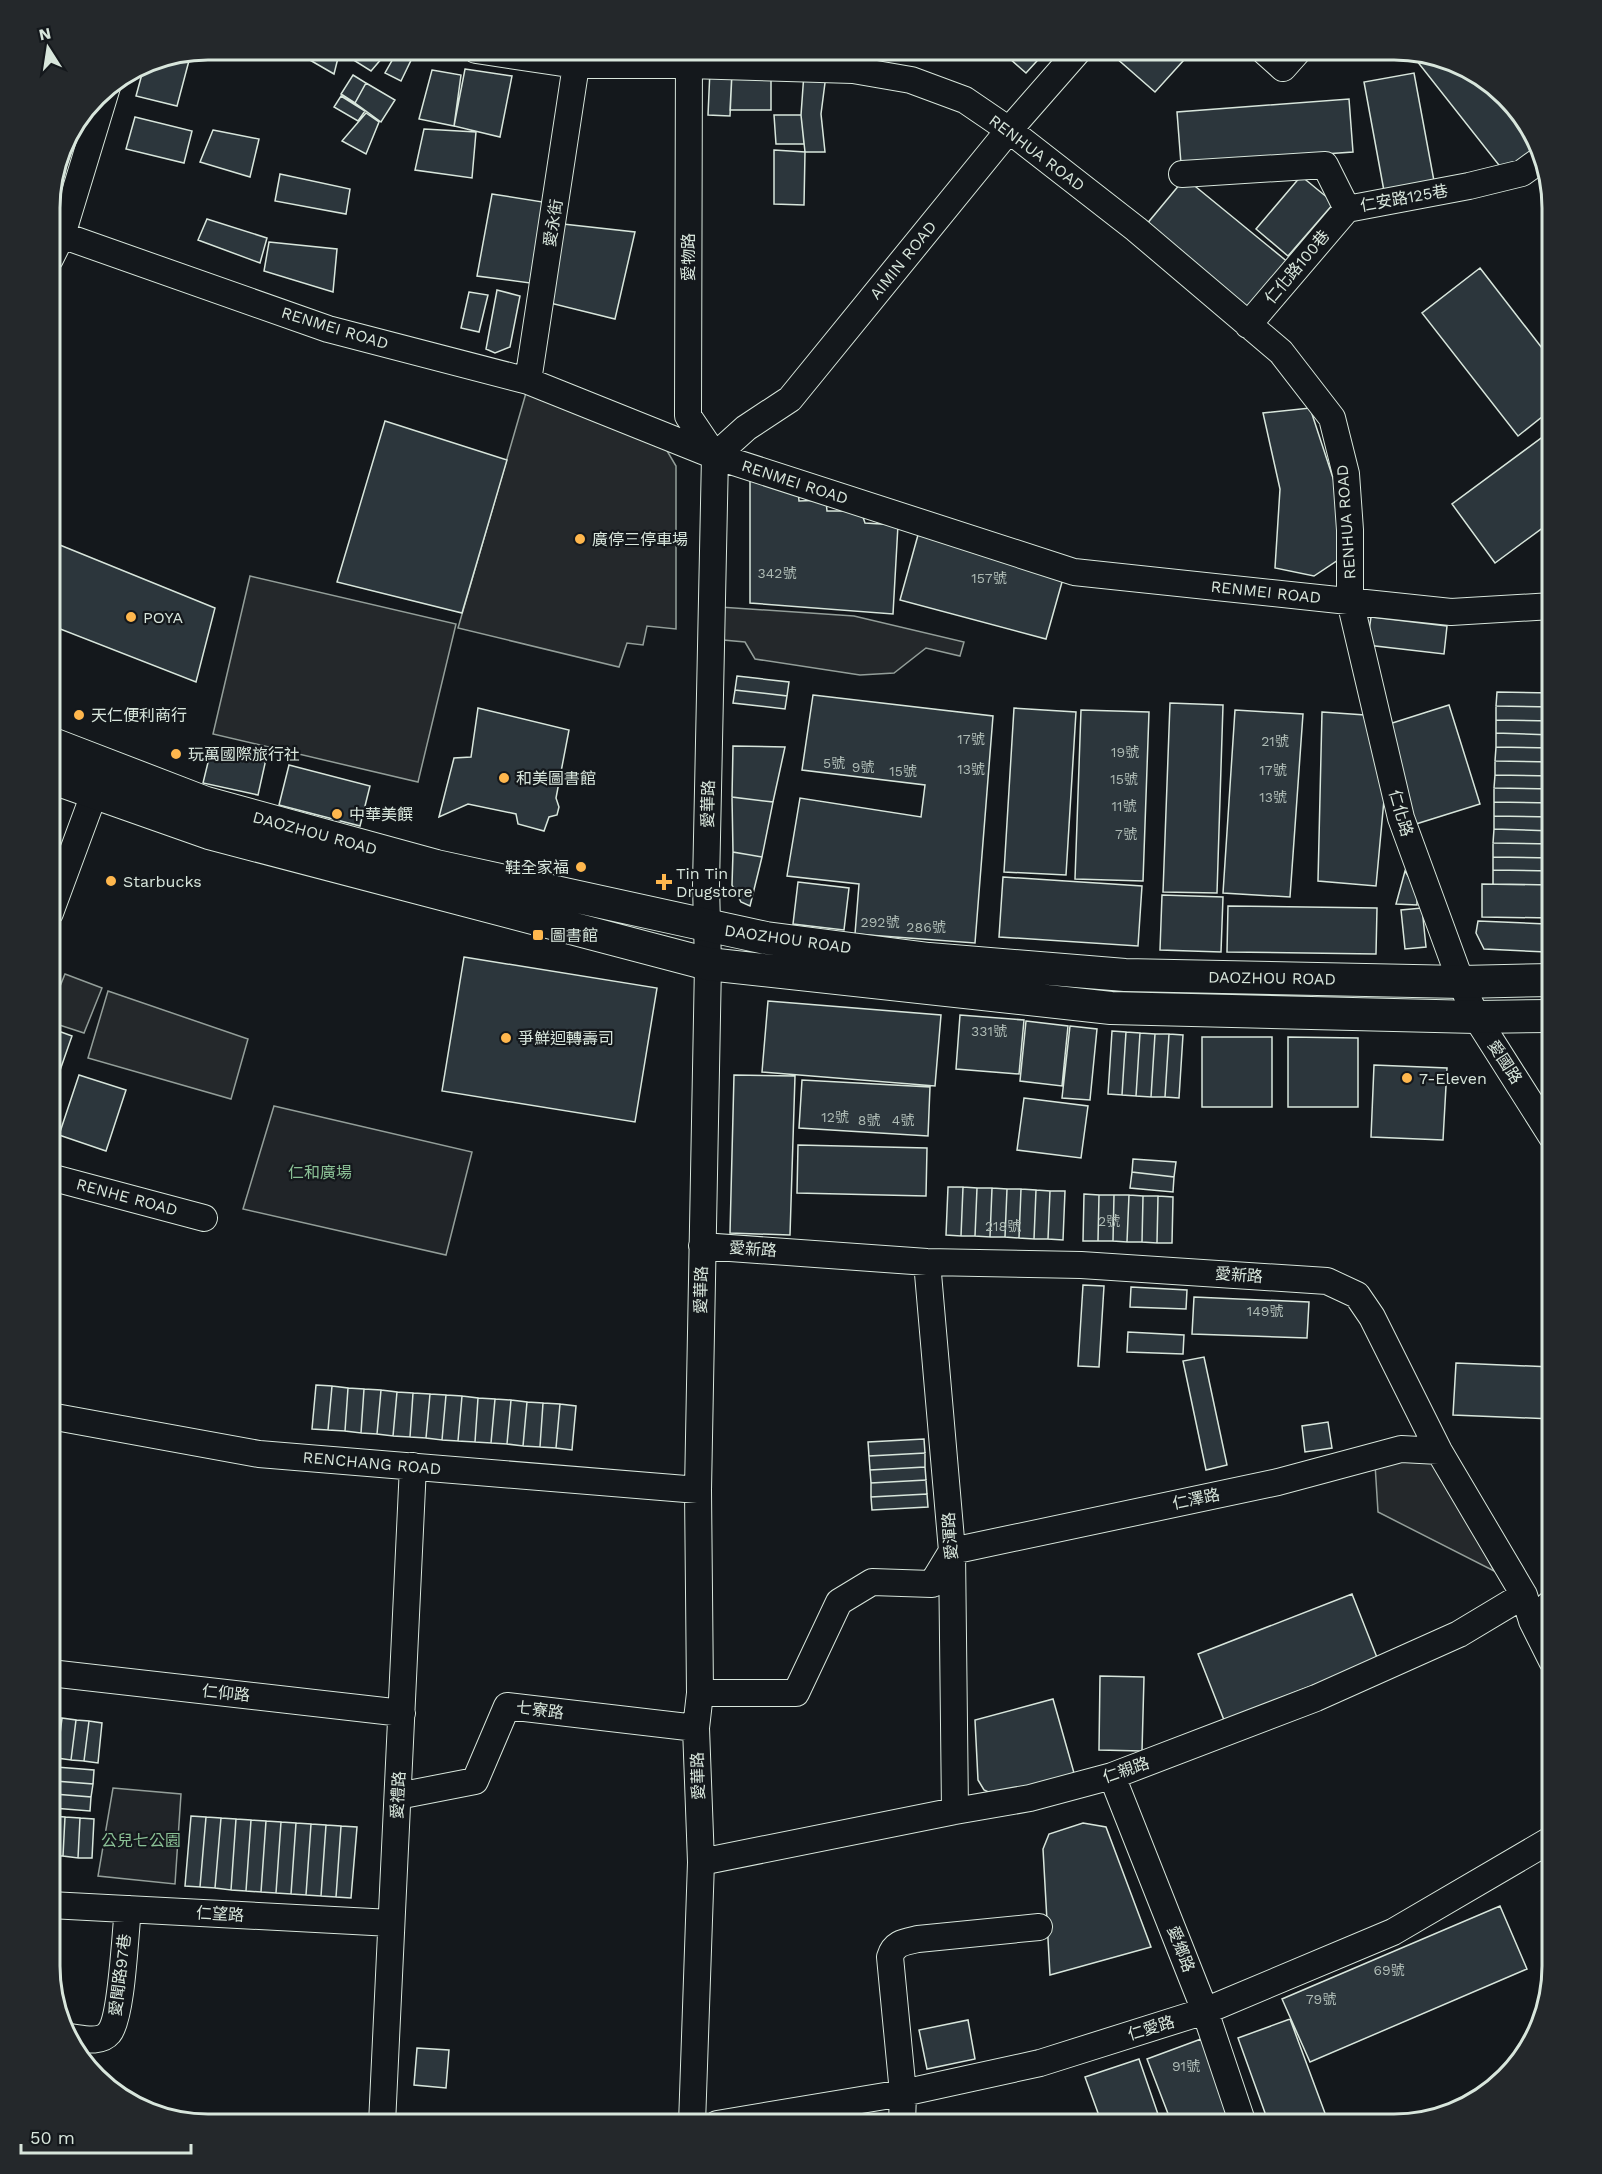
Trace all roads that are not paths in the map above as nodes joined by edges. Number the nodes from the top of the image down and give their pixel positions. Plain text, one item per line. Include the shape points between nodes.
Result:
1 (543, 60) edge
2 (646, 60) edge
3 (688, 60) edge
4 (726, 60) edge
5 (1070, 60) edge
6 (1274, 60) edge
7 (1290, 60) edge
8 (576, 65) junction
9 (99, 108) edge
10 (1009, 130) junction
11 (1535, 164) edge
12 (1182, 174) dead end
13 (1347, 208) junction
14 (60, 221) edge
15 (60, 234) edge
16 (1248, 325) junction
17 (528, 381) junction
18 (715, 456) junction
19 (1350, 601) junction
20 (1542, 607) edge
21 (60, 747) edge
22 (60, 781) edge
23 (94, 794) junction
24 (60, 886) edge
25 (707, 927) junction
26 (708, 964) junction
27 (1542, 980) edge
28 (1461, 982) junction
29 (1542, 1016) edge
30 (1476, 1017) junction
31 (1542, 1121) edge
32 (60, 1180) edge
33 (204, 1218) dead end
34 (702, 1246) junction
35 (927, 1262) junction
36 (60, 1418) edge
37 (1439, 1451) junction
38 (413, 1466) junction
39 (698, 1490) junction
40 (952, 1551) junction
41 (1524, 1595) junction
42 (1542, 1612) edge
43 (1532, 1621) junction
44 (1542, 1641) edge
45 (60, 1674) edge
46 (700, 1693) junction
47 (402, 1713) junction
48 (696, 1728) junction
49 (1112, 1776) junction
50 (398, 1796) junction
51 (955, 1811) junction
52 (1542, 1845) edge
53 (701, 1862) junction
54 (60, 1906) edge
55 (128, 1909) junction
56 (391, 1923) junction
57 (1039, 1927) dead end
58 (1205, 2011) junction
59 (79, 2038) edge
60 (903, 2093) junction
61 (382, 2114) edge
62 (692, 2114) edge
63 (777, 2114) edge
64 (902, 2114) edge
65 (1241, 2114) edge

1 - 8 street, RENHUA ROAD
2 - 8 street, RENHUA ROAD
3 - 18 street, 愛物路 via 688,416
4 - 10 street, RENHUA ROAD via 853,70 910,80 965,100
5 - 10 street, AIMIN ROAD
6 - 7 street via 1283,68
8 - 17 street, 愛永街
9 - 14 street
10 - 16 street, RENHUA ROAD via 1136,229
10 - 18 street, AIMIN ROAD via 790,399 746,428
11 - 13 street, 仁安路125巷 via 1522,173 1469,186
12 - 13 street, 仁安路125巷 via 1325,165
13 - 16 street, 仁化路100巷
15 - 17 street, RENMEI ROAD via 328,329
16 - 19 street, RENHUA ROAD via 1281,352 1332,418 1346,474
17 - 18 street, RENMEI ROAD
18 - 19 street, RENMEI ROAD via 1074,572
18 - 25 street, 愛華路
19 - 20 street, RENMEI ROAD via 1451,612
19 - 28 street, 仁化路 via 1401,818
21 - 25 main road, DAOZHOU ROAD via 206,803 436,866
22 - 23 main road, DAOZHOU ROAD
23 - 24 street
23 - 26 main road, DAOZHOU ROAD via 209,834
25 - 26 street, 愛華路
25 - 28 main road, DAOZHOU ROAD via 929,959 1125,975
26 - 30 main road, DAOZHOU ROAD via 1111,1008
26 - 34 street, 愛華路
27 - 28 main road, DAOZHOU ROAD
28 - 30 street, 仁化路
29 - 30 main road, DAOZHOU ROAD
30 - 31 street, 愛國路
32 - 33 street, RENHE ROAD
34 - 35 street, 愛新路
34 - 39 street, 愛華路
35 - 37 street, 愛新路 via 1081,1265 1328,1281 1357,1295 1372,1317
35 - 40 street, 愛渾路
36 - 38 street, RENCHANG ROAD via 259,1454
37 - 40 street, 仁澤路 via 1401,1449 1278,1482
37 - 41 street, 愛新路
38 - 39 street, RENCHANG ROAD
38 - 47 street, 愛禮路
39 - 46 street, 愛華路
40 - 46 street via 932,1584 872,1582 839,1602 796,1693
40 - 51 street, 愛渾路
41 - 43 street, 愛新路
41 - 49 street, 仁親路 via 1459,1634 1336,1689
42 - 43 street
43 - 44 street, 愛新路
45 - 47 street, 仁仰路
46 - 48 street, 愛華路
47 - 50 street, 愛禮路
48 - 50 street, 七寮路 via 507,1706 475,1781
48 - 53 street, 愛華路
49 - 51 street, 仁親路 via 1030,1798
49 - 58 street, 愛鄉路
50 - 56 street, 愛禮路
51 - 53 street, 仁親路
52 - 58 street, 仁愛路 via 1393,1932
53 - 62 street, 愛華路
54 - 55 street, 仁望路
55 - 56 street, 仁望路
55 - 59 street, 愛聞路97巷 via 117,2017 109,2034 99,2040
56 - 61 street, 愛禮路
57 - 60 street via 918,1939 900,1942 892,1949
58 - 60 street, 仁愛路 via 1040,2063
58 - 65 street, 愛鄉路
60 - 63 street, 仁愛路
60 - 64 street

